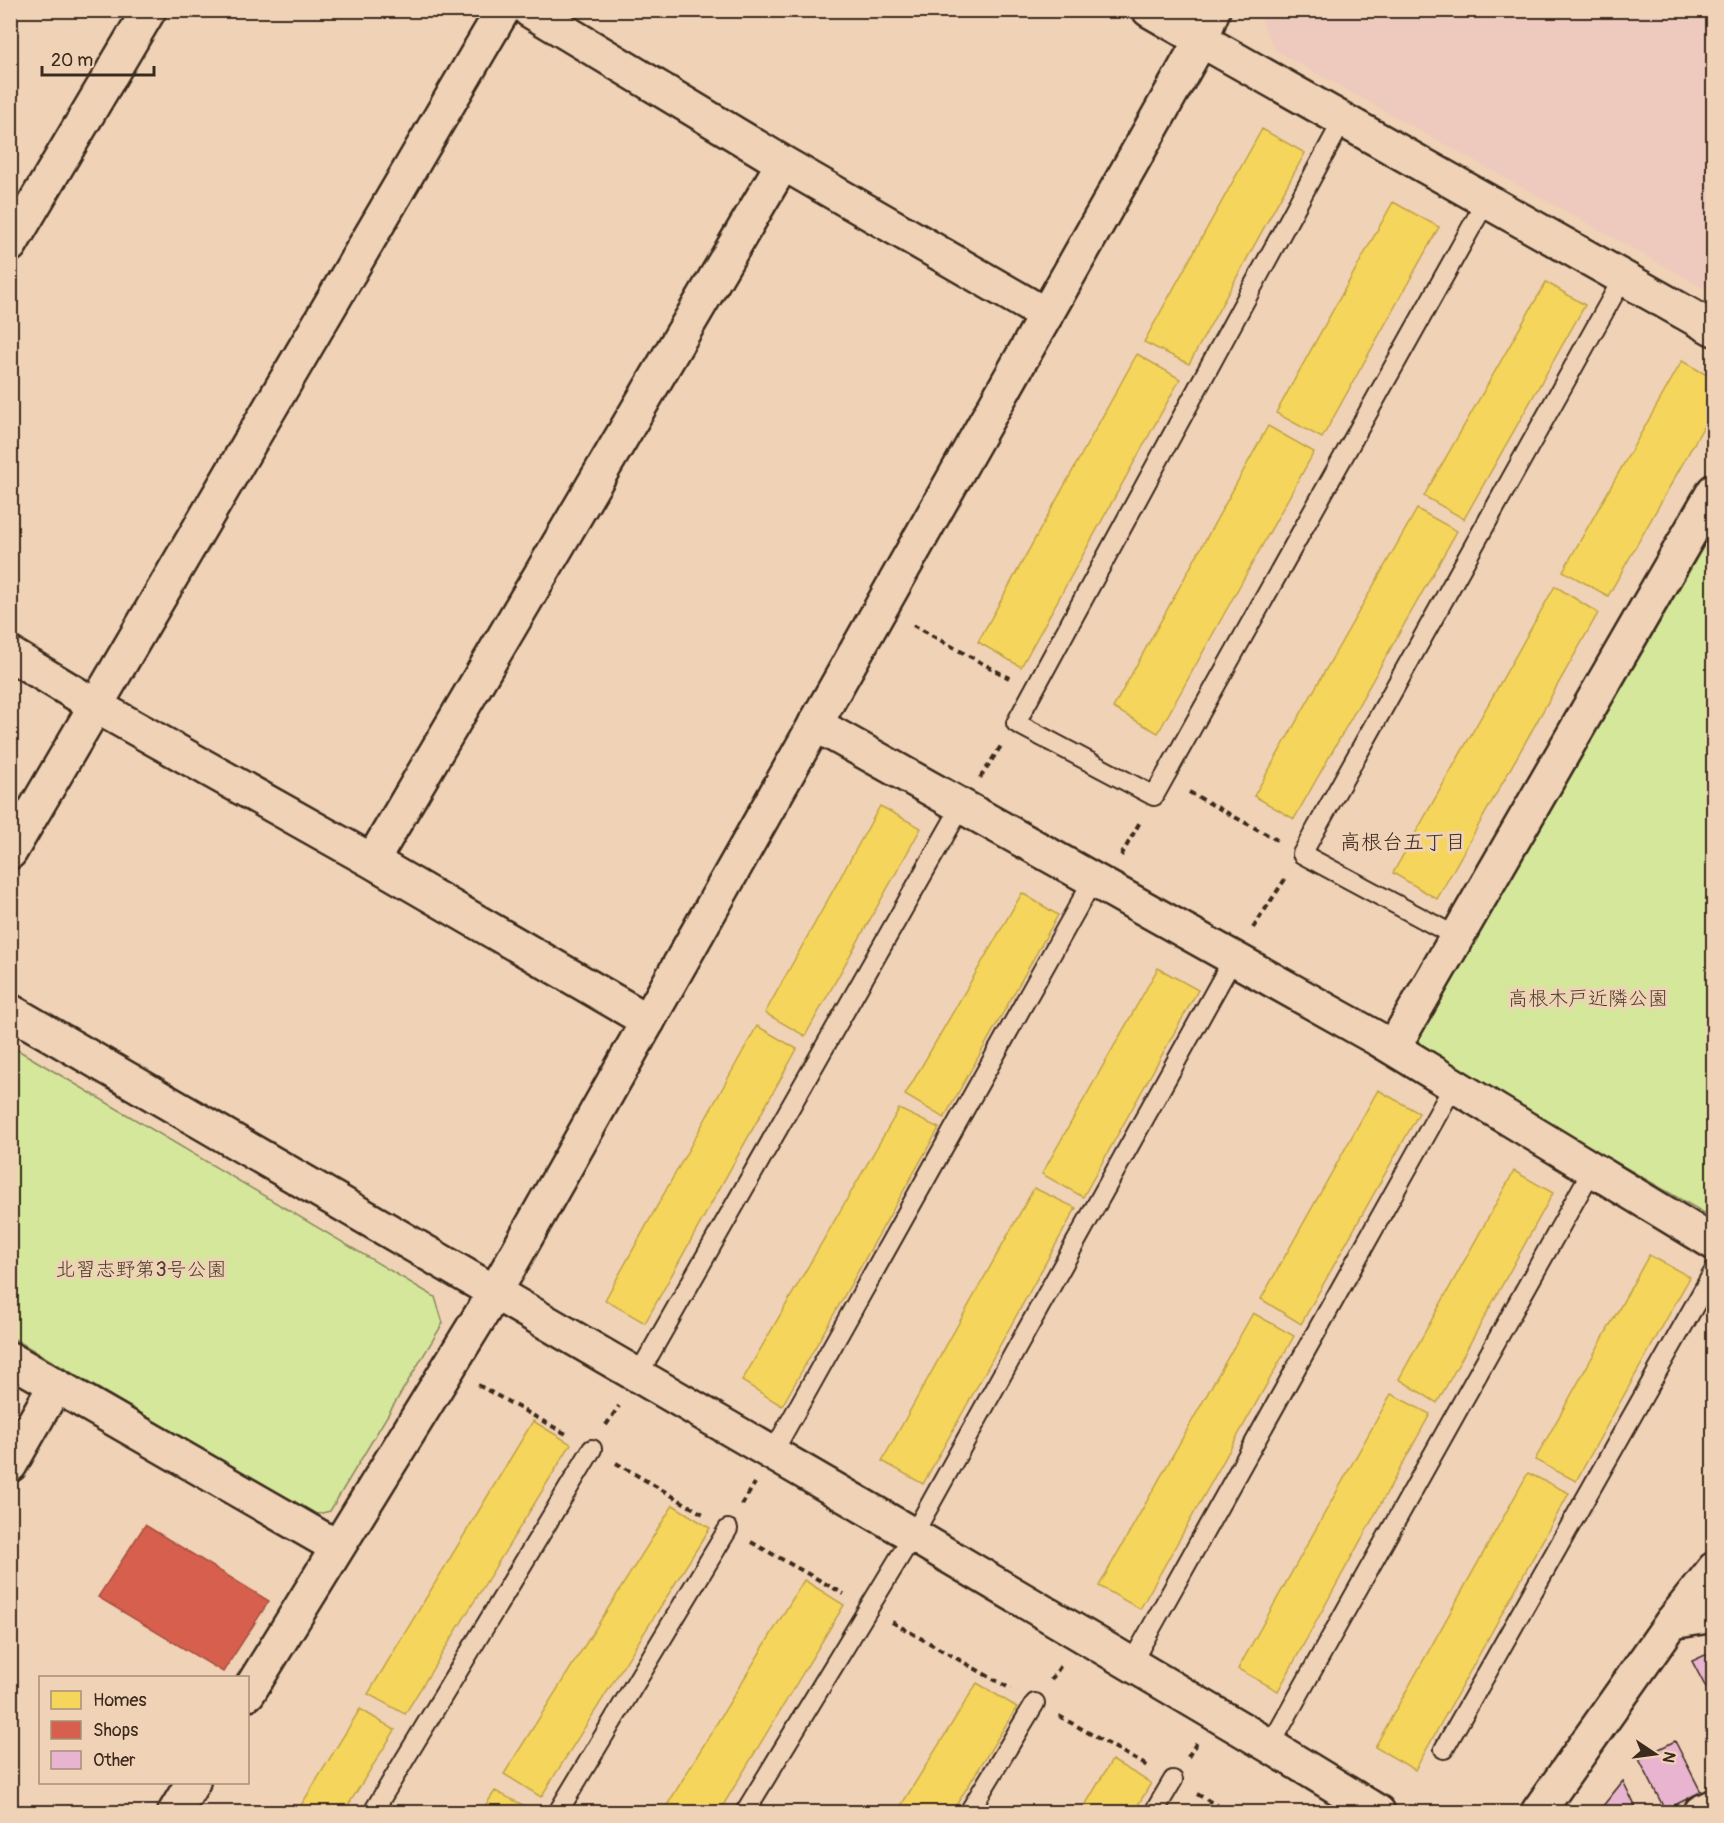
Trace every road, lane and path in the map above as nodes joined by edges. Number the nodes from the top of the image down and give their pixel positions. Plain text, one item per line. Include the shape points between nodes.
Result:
1 (148, 10) edge
2 (503, 10) edge
3 (529, 10) edge
4 (1149, 10) edge
5 (1213, 10) edge
6 (1201, 40) junction
7 (1343, 120) junction
8 (783, 163) junction
9 (1486, 201) junction
10 (10, 244) edge
11 (1623, 278) junction
12 (1046, 315) junction
13 (1713, 328) edge
14 (1713, 491) edge
15 (907, 622) dead end
16 (10, 654) edge
17 (1034, 691) junction
18 (96, 706) junction
19 (1016, 723) junction
20 (815, 724) junction
21 (1164, 778) junction
22 (1154, 796) junction
23 (961, 807) junction
24 (10, 852) edge
25 (1302, 854) junction
26 (372, 861) junction
27 (1099, 883) junction
28 (1457, 937) junction
29 (1233, 958) junction
30 (10, 1011) edge
31 (648, 1021) junction
32 (1393, 1048) junction
33 (1454, 1085) junction
34 (1592, 1170) junction
35 (1713, 1243) edge
36 (1713, 1271) edge
37 (495, 1292) junction
38 (10, 1359) edge
39 (638, 1375) junction
40 (55, 1386) junction
41 (592, 1449) joint
42 (772, 1454) junction
43 (10, 1465) edge
44 (728, 1529) joint
45 (913, 1535) junction
46 (337, 1547) junction
47 (1713, 1569) edge
48 (1713, 1615) edge
49 (1672, 1622) junction
50 (1082, 1635) junction
51 (1131, 1664) junction
52 (249, 1691) edge
53 (1035, 1703) joint
54 (1215, 1713) junction
55 (1270, 1746) junction
56 (1444, 1749) dead end
57 (1173, 1780) joint
58 (192, 1784) edge
59 (1713, 1806) edge
60 (175, 1812) edge
61 (373, 1812) edge
62 (558, 1812) edge
63 (745, 1812) edge
64 (969, 1812) edge
65 (1154, 1812) edge
66 (1378, 1812) edge
67 (1538, 1812) edge
68 (1701, 1812) edge

1 - 10 street
2 - 18 street
3 - 8 street
4 - 6 street
5 - 6 street
6 - 7 street
6 - 12 street
7 - 9 street
7 - 17 lane
8 - 12 street
8 - 26 street
9 - 11 street
9 - 21 lane
11 - 13 street
11 - 25 lane
12 - 20 street
14 - 28 street
15 - 17 path
16 - 18 street
17 - 19 lane
18 - 24 street
18 - 26 street
19 - 22 lane
19 - 23 path
20 - 23 street
20 - 31 street
21 - 22 lane
21 - 25 path
22 - 27 path
23 - 27 street
23 - 39 lane
25 - 28 lane
25 - 29 path
26 - 31 street
27 - 29 street
27 - 42 lane
28 - 32 street
29 - 32 street
29 - 45 lane
30 - 37 street
31 - 37 street
32 - 33 street
33 - 34 street
33 - 51 lane
34 - 35 street
34 - 55 lane
36 - 56 lane
37 - 39 street
37 - 46 street
38 - 40 street
39 - 41 path
39 - 42 street
40 - 43 street
40 - 46 street
41 - 61 lane
42 - 44 path
42 - 45 street
44 - 62 lane
45 - 50 street
45 - 63 lane
46 - 52 street
47 - 49 street
48 - 49 street
49 - 67 street
50 - 51 street
50 - 53 path
51 - 54 street
53 - 64 lane
54 - 55 street
54 - 57 path
55 - 66 street
57 - 65 lane
58 - 60 street
59 - 68 street

